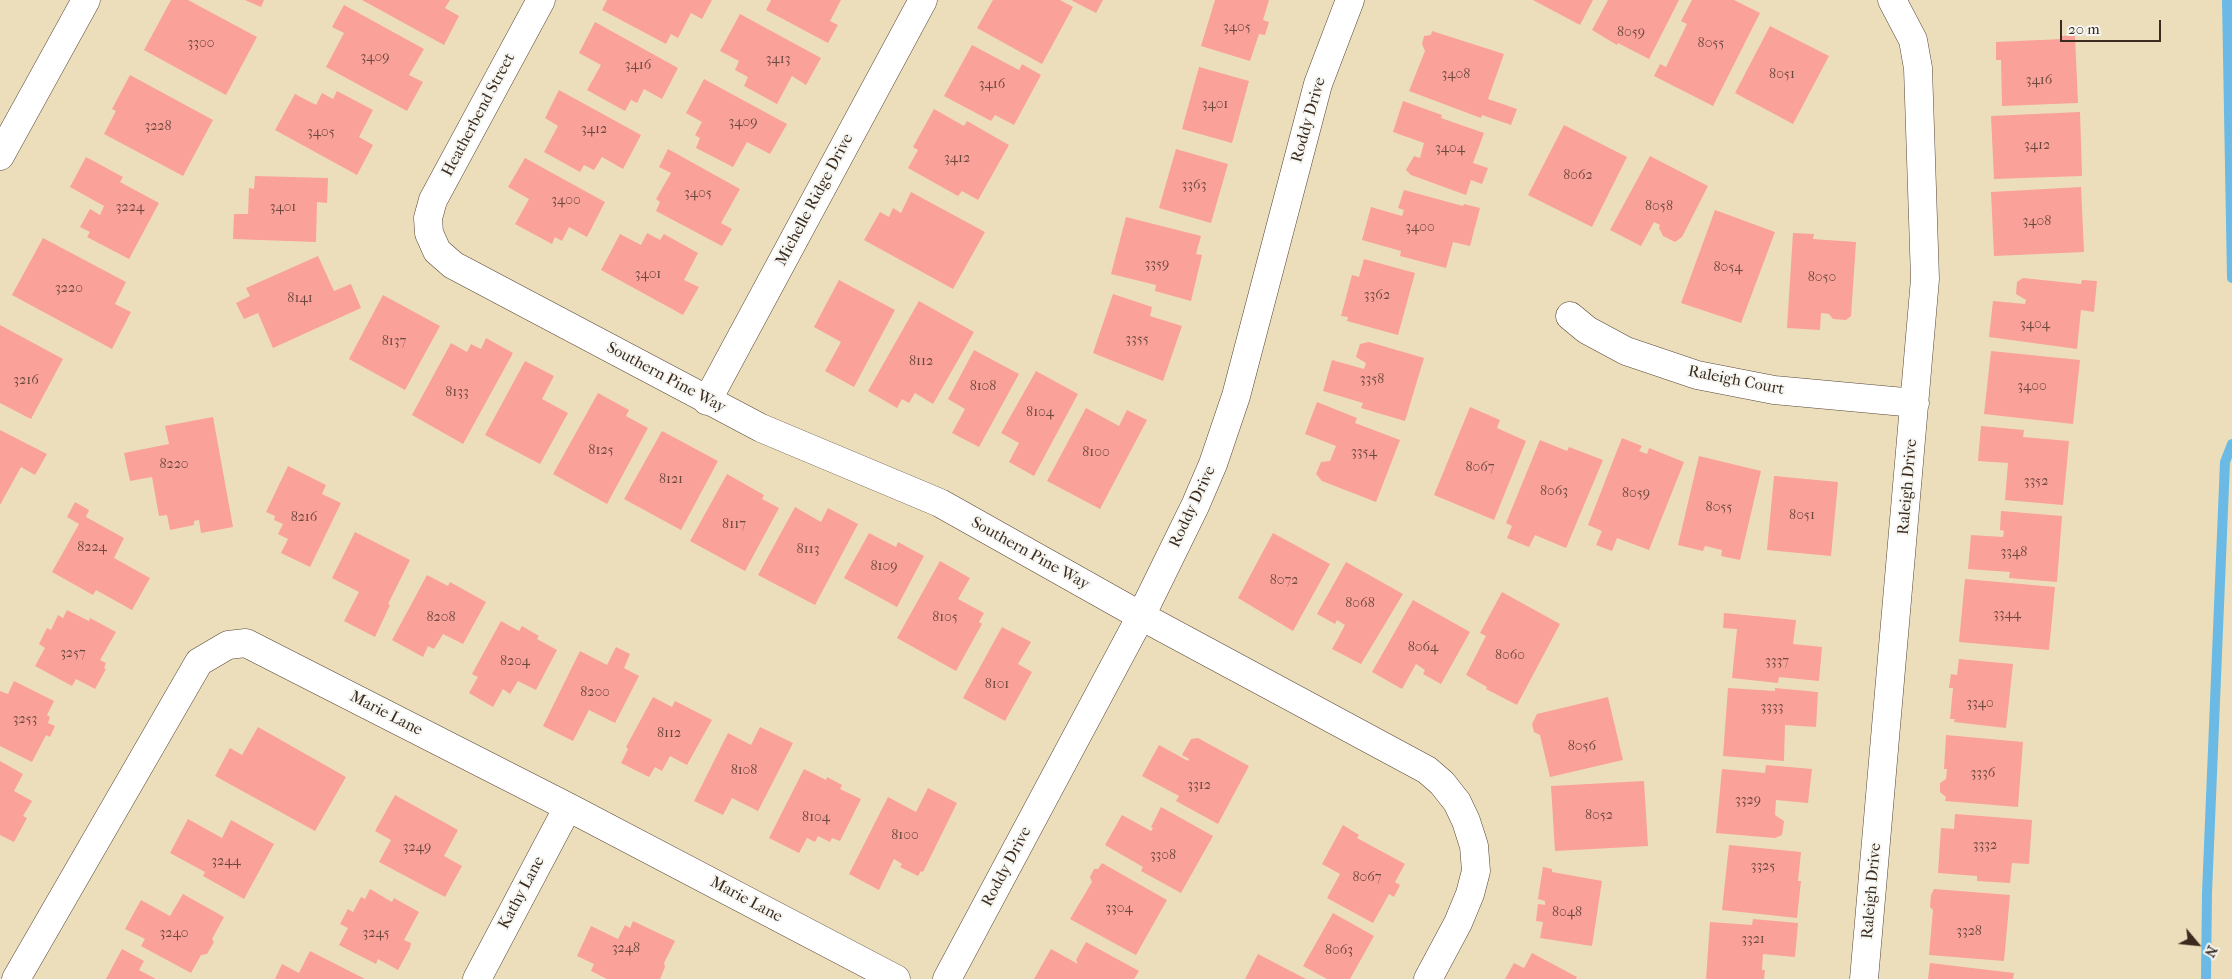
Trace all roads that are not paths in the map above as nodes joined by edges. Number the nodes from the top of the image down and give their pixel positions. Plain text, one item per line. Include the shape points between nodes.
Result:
1 (86, 0) edge
2 (541, 0) edge
3 (923, 0) edge
4 (1350, 0) edge
5 (1892, 0) edge
6 (0, 156) edge
7 (429, 233) joint
8 (1570, 316) dead end
9 (707, 401) junction
10 (1915, 403) junction
11 (1141, 616) junction
12 (568, 807) junction
13 (16, 979) edge
14 (477, 979) edge
15 (896, 979) edge
16 (947, 979) edge
17 (1428, 979) edge
18 (1864, 979) edge

1 - 6 street
2 - 7 street, Heatherbend Street via 433,200 428,218
3 - 9 street, Michelle Ridge Drive
4 - 11 street, Roddy Drive via 1318,84 1225,431 1195,506
5 - 10 street, Raleigh Drive via 1913,40 1920,104 1925,279
7 - 9 street, Southern Pine Way via 437,251 452,265
8 - 10 street, Raleigh Court via 1600,338 1626,351 1713,379 1774,390
9 - 11 street, Southern Pine Way via 761,428 940,502
10 - 18 street, Raleigh Drive
11 - 16 street, Roddy Drive
11 - 17 street, Southern Pine Way via 1427,770 1442,783 1466,821 1474,846 1476,871 1458,923
12 - 13 street, Marie Lane via 246,643 228,645 199,662
12 - 14 street, Kathy Lane
12 - 15 street, Marie Lane

